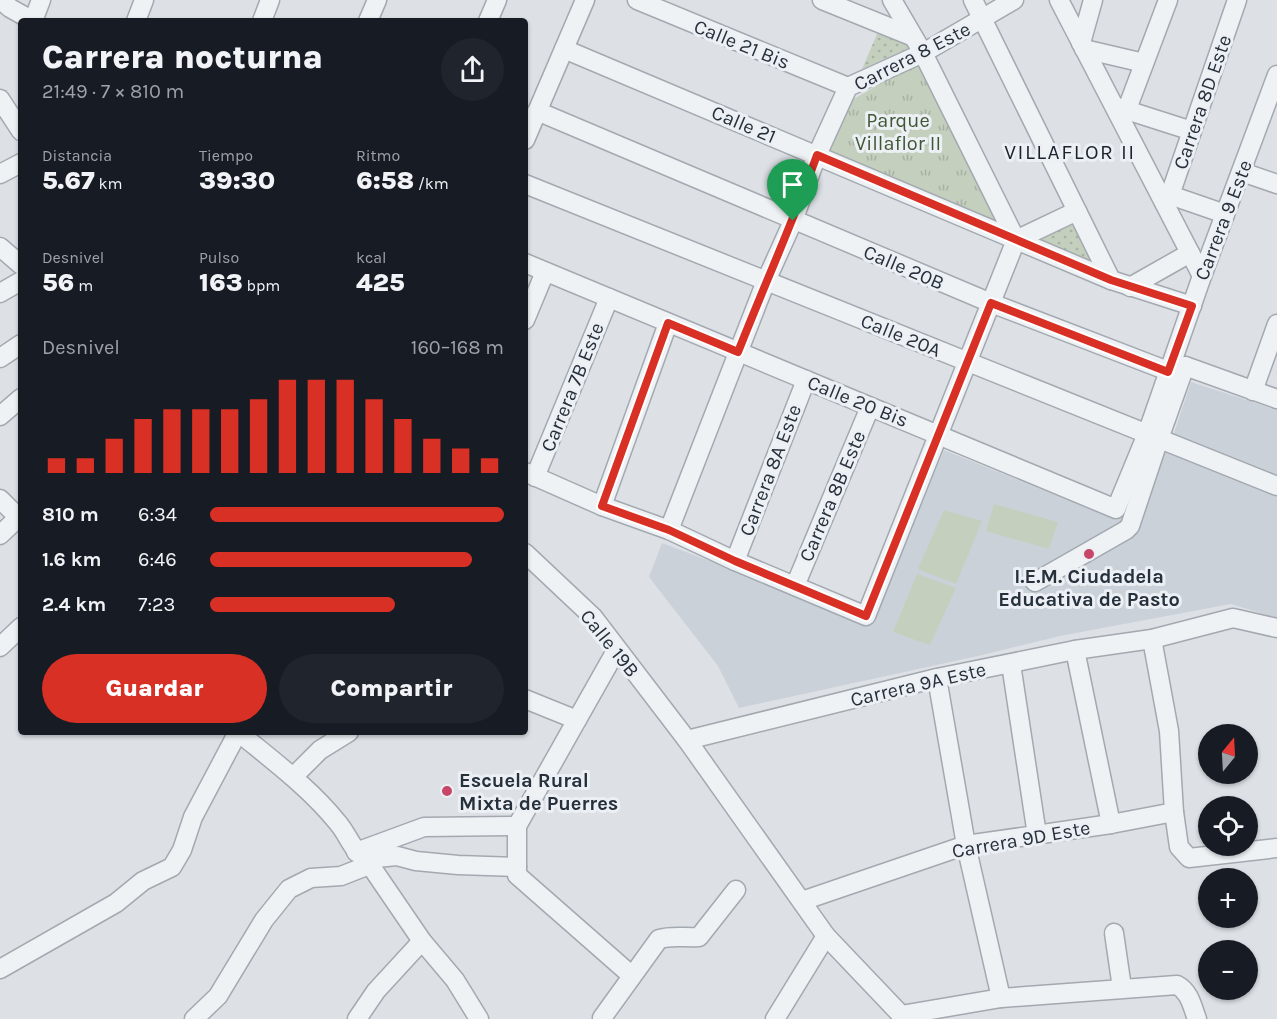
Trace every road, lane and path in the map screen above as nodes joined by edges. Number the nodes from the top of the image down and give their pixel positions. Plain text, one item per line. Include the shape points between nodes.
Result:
1 (41, 0) edge
2 (144, 0) edge
3 (270, 0) edge
4 (377, 0) edge
5 (497, 0) edge
6 (585, 0) edge
7 (637, 0) edge
8 (822, 0) edge
9 (892, 0) edge
10 (973, 0) edge
11 (1014, 0) edge
12 (1059, 0) edge
13 (1093, 0) edge
14 (1168, 0) edge
15 (1237, 0) edge
16 (3, 7) edge
17 (27, 18) edge
18 (34, 18) edge
19 (137, 18) edge
20 (262, 18) edge
21 (369, 18) edge
22 (489, 18) edge
23 (983, 18) junction
24 (911, 36) junction
25 (1083, 46) junction
26 (564, 49) junction
27 (923, 53) junction
28 (1144, 63) junction
29 (1277, 75) edge
30 (848, 87) junction
31 (0, 99) edge
32 (1121, 108) junction
33 (537, 111) junction
34 (18, 126) edge
35 (1192, 131) junction
36 (528, 133) edge
37 (817, 155) junction
38 (18, 165) edge
39 (1242, 172) junction
40 (0, 174) edge
41 (1277, 184) edge
42 (528, 185) edge
43 (1168, 200) junction
44 (1077, 211) junction
45 (1226, 214) junction
46 (793, 221) junction
47 (1016, 240) junction
48 (0, 248) edge
49 (1190, 253) junction
50 (18, 263) edge
51 (528, 264) edge
52 (545, 272) junction
53 (1202, 276) junction
54 (1111, 280) junction
55 (765, 281) junction
56 (18, 283) edge
57 (1130, 287) junction
58 (0, 292) edge
59 (609, 298) junction
60 (991, 303) junction
61 (1192, 306) junction
62 (528, 313) edge
63 (668, 323) junction
64 (1277, 324) edge
65 (18, 346) edge
66 (738, 352) junction
67 (0, 358) edge
68 (968, 362) junction
69 (1177, 369) junction
70 (806, 380) junction
71 (1253, 391) junction
72 (1277, 399) edge
73 (18, 401) edge
74 (870, 406) junction
75 (0, 416) edge
76 (939, 435) junction
77 (1153, 436) junction
78 (530, 474) edge
79 (1277, 486) edge
80 (0, 499) edge
81 (602, 506) junction
82 (18, 515) edge
83 (18, 519) edge
84 (669, 530) junction
85 (0, 535) edge
86 (528, 556) edge
87 (735, 561) junction
88 (1035, 582) dead end
89 (795, 586) junction
90 (1277, 628) edge
91 (18, 630) edge
92 (1152, 639) junction
93 (0, 646) edge
94 (617, 649) junction
95 (1075, 650) junction
96 (1011, 664) junction
97 (937, 678) junction
98 (528, 700) edge
99 (577, 720) junction
100 (236, 735) edge
101 (242, 735) edge
102 (344, 735) edge
103 (687, 740) junction
104 (293, 777) junction
105 (1174, 812) junction
106 (1111, 824) junction
107 (517, 826) junction
108 (1037, 835) junction
109 (966, 845) junction
110 (1277, 848) edge
111 (363, 859) junction
112 (517, 867) junction
113 (736, 890) dead end
114 (802, 901) junction
115 (1114, 933) dead end
116 (826, 936) junction
117 (422, 941) junction
118 (0, 969) edge
119 (631, 975) junction
120 (1122, 988) junction
121 (1001, 998) junction
122 (903, 1017) edge
123 (602, 1018) edge
124 (194, 1019) edge
125 (357, 1019) edge
126 (479, 1019) edge
127 (775, 1019) edge
128 (1197, 1019) edge

1 - 18 street
2 - 19 street
3 - 20 street
4 - 21 street
5 - 22 street
6 - 26 street
7 - 30 street, Calle 21 Bis
8 - 24 street
9 - 24 street
10 - 23 street
11 - 23 street, Carrera 8 Este
12 - 25 street
13 - 25 street
14 - 28 street
15 - 35 street, Carrera 8D Este
16 - 17 street
23 - 27 street, Carrera 8 Este
23 - 44 street
24 - 27 street
25 - 28 street
25 - 32 street
26 - 33 street
26 - 37 street, Calle 21
27 - 30 street, Carrera 8 Este
27 - 47 street
28 - 32 street
29 - 39 street, Carrera 9 Este
30 - 37 street, Carrera 8 Este
31 - 34 street
32 - 35 street
32 - 43 street
33 - 36 street
33 - 46 street, Calle 20B
35 - 43 street, Carrera 8D Este
37 - 46 street, Carrera 8 Este
37 - 47 street, Calle 21
38 - 40 street
39 - 41 street
39 - 45 street, Carrera 9 Este
42 - 55 street, Calle 20A
43 - 45 street
43 - 49 street
44 - 47 street
44 - 54 street
45 - 53 street, Carrera 9 Este
46 - 55 street, Carrera 8 Este
46 - 60 street, Calle 20B
47 - 54 street, Calle 21
47 - 60 street
48 - 50 street
49 - 53 street
49 - 57 street
51 - 52 street, Calle 20 Bis
52 - 59 street, Calle 20 Bis
52 - 62 street
53 - 61 street, Carrera 9 Este
54 - 57 street, Calle 21
55 - 66 street, Carrera 8 Este
55 - 68 street, Calle 20A
56 - 58 street
57 - 61 street, Calle 21
59 - 63 street, Calle 20 Bis
59 - 78 street, Carrera 7B Este
60 - 68 street
60 - 69 street, Calle 20B
61 - 69 street, Carrera 9 Este
63 - 66 street, Calle 20 Bis
63 - 81 street
64 - 71 street
65 - 67 street
66 - 70 street, Calle 20 Bis
66 - 84 street, Carrera 8 Este
68 - 76 street
68 - 77 street, Calle 20A
69 - 71 street, Calle 20B
69 - 77 street, Carrera 9 Este
70 - 74 street, Calle 20 Bis
70 - 87 street, Carrera 8A Este
71 - 72 street, Calle 20B
73 - 75 street
74 - 76 street, Calle 20 Bis
74 - 89 street, Carrera 8B Este
76 - 77 street, Calle 20 Bis via 1116,509
76 - 89 street via 866,616
77 - 79 street, Calle 20A
77 - 88 street via 1130,526
78 - 81 street
80 - 82 street
81 - 84 street
83 - 85 street
84 - 87 street
86 - 94 street, Calle 19B via 592,617
87 - 89 street
90 - 92 street, Carrera 9A Este via 1233,618
91 - 93 street
92 - 95 street, Carrera 9A Este
92 - 105 street via 1169,731
94 - 99 street
94 - 103 street, Calle 19B
95 - 96 street, Carrera 9A Este
95 - 106 street
96 - 97 street, Carrera 9A Este
96 - 108 street
97 - 103 street, Carrera 9A Este
97 - 109 street
98 - 99 street
99 - 107 street
100 - 118 street via 193,817 172,867
101 - 104 street
102 - 104 street via 321,750
103 - 114 street, Calle 19B
104 - 111 street via 338,823
105 - 106 street, Carrera 9D Este
105 - 110 street via 1179,847 1189,858
106 - 108 street, Carrera 9D Este
107 - 111 street via 424,827
107 - 112 street
108 - 109 street, Carrera 9D Este
109 - 114 street, Carrera 9D Este
109 - 121 street
111 - 112 street via 397,856 459,865
111 - 117 street
111 - 124 street via 340,876 311,878 289,889 264,920 218,996
112 - 119 street via 517,875
113 - 119 street via 699,937 659,939
114 - 116 street, Calle 19B
115 - 120 street
116 - 122 street, Calle 19B
116 - 127 street
117 - 125 street via 376,991
117 - 126 street via 455,980
119 - 123 street
120 - 121 street
120 - 128 street via 1177,985 1189,996
121 - 122 street

